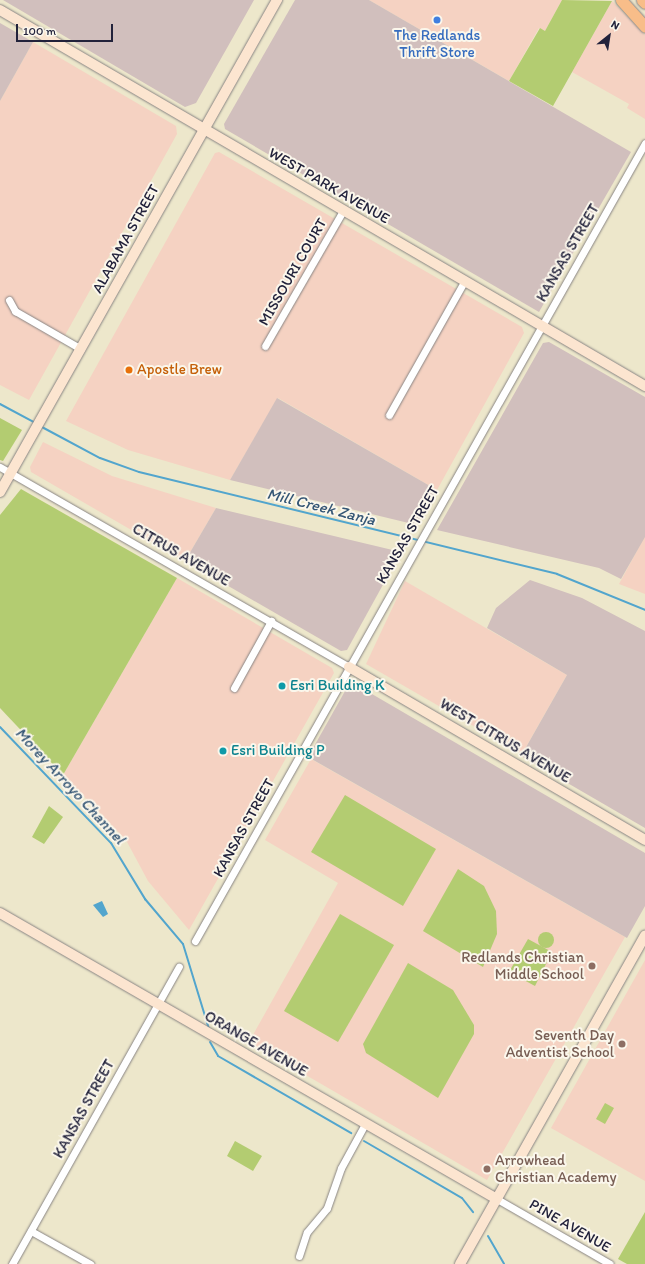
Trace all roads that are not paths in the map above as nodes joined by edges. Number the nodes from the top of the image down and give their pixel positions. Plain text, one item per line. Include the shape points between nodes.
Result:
1 (278, 0) edge
2 (621, 0) edge
3 (642, 0) edge
4 (645, 3) edge
5 (0, 10) edge
6 (645, 27) edge
7 (203, 130) junction
8 (645, 143) edge
9 (343, 211) junction
10 (464, 282) junction
11 (9, 300) dead end
12 (541, 326) junction
13 (265, 346) dead end
14 (81, 349) junction
15 (645, 386) edge
16 (389, 414) dead end
17 (0, 468) edge
18 (11, 472) junction
19 (0, 492) edge
20 (271, 622) junction
21 (349, 667) junction
22 (234, 688) dead end
23 (645, 840) edge
24 (0, 914) edge
25 (645, 936) edge
26 (195, 941) dead end
27 (178, 967) dead end
28 (158, 1004) junction
29 (366, 1124) junction
30 (497, 1199) junction
31 (31, 1231) junction
32 (299, 1256) dead end
33 (12, 1264) edge
34 (90, 1264) edge
35 (460, 1264) edge
36 (610, 1264) edge

1 - 7 street, ALABAMA STREET
2 - 6 main road
3 - 4 main road
5 - 7 street, WEST PARK AVENUE
7 - 9 street, WEST PARK AVENUE
7 - 14 street, ALABAMA STREET
8 - 12 street, KANSAS STREET
9 - 10 street, WEST PARK AVENUE
9 - 13 street, MISSOURI COURT
10 - 12 street, WEST PARK AVENUE
10 - 16 street
11 - 14 street via 15,311
12 - 15 street, WEST PARK AVENUE
12 - 21 street, KANSAS STREET
14 - 18 street, ALABAMA STREET
17 - 18 street, CITRUS AVENUE
18 - 19 street, ALABAMA STREET
18 - 20 street, CITRUS AVENUE
20 - 21 street, CITRUS AVENUE
20 - 22 street
21 - 23 street, WEST CITRUS AVENUE
21 - 26 street, KANSAS STREET
24 - 28 street, ORANGE AVENUE
25 - 30 street
27 - 28 street, KANSAS STREET
28 - 29 street, ORANGE AVENUE
28 - 31 street, KANSAS STREET
29 - 30 street, ORANGE AVENUE
29 - 32 street via 341,1168 327,1208 307,1232
30 - 35 street
30 - 36 street, PINE AVENUE
31 - 33 street, KANSAS STREET
31 - 34 street

